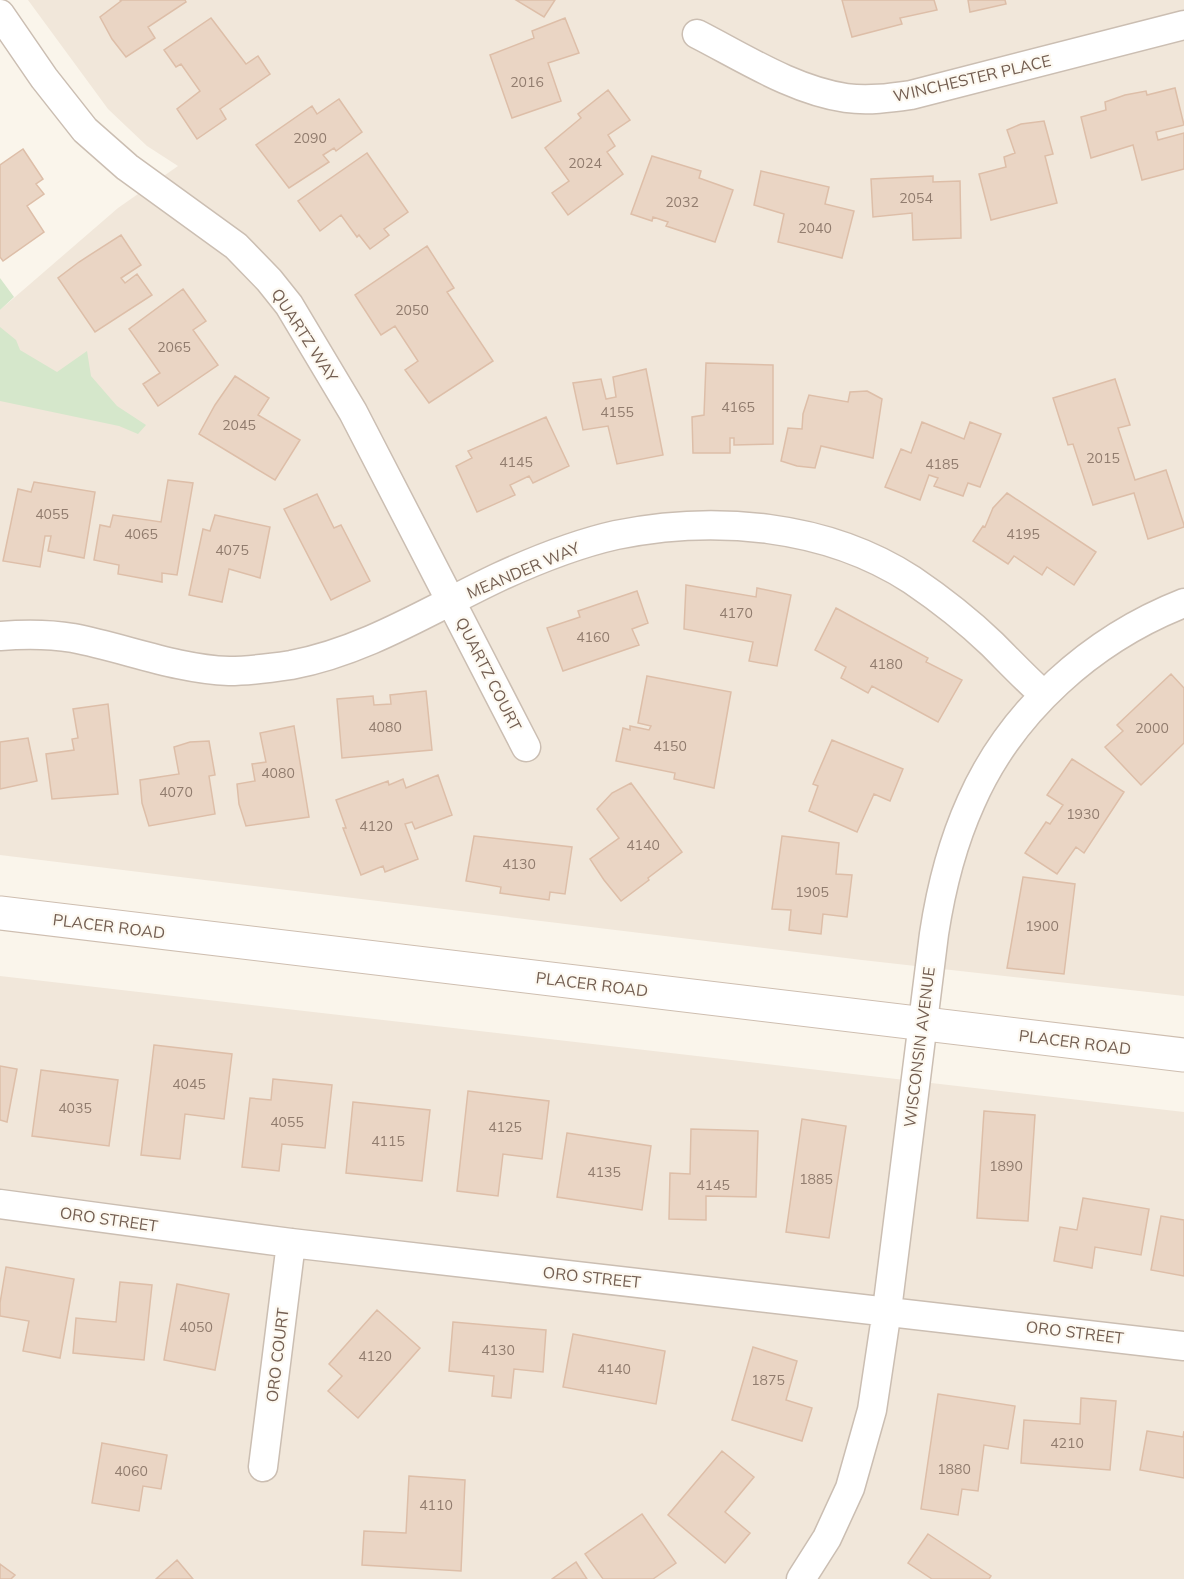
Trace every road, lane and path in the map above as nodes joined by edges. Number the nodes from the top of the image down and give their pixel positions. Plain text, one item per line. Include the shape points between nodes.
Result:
1 (0, 14) edge
2 (1184, 26) edge
3 (697, 34) dead end
4 (452, 601) junction
5 (1184, 603) edge
6 (0, 636) edge
7 (1044, 695) junction
8 (526, 747) dead end
9 (0, 913) edge
10 (922, 1023) junction
11 (1184, 1055) edge
12 (0, 1204) edge
13 (291, 1243) junction
14 (887, 1310) junction
15 (1184, 1346) edge
16 (263, 1467) dead end
17 (801, 1579) edge

1 - 4 street, QUARTZ WAY via 85,130 126,167 236,246 289,305 353,412
2 - 3 street, WINCHESTER PLACE via 921,93 881,99 846,98 812,89
4 - 6 street, MEANDER WAY via 368,642 321,658 229,671 179,664 71,638
4 - 7 street, MEANDER WAY via 542,559 615,535 706,525 787,532 830,542 909,579 970,625
4 - 8 street, QUARTZ COURT
5 - 7 street, WISCONSIN AVENUE via 1112,639
7 - 10 street, WISCONSIN AVENUE via 981,780 955,840 940,895
9 - 10 main road, PLACER ROAD
10 - 11 main road, PLACER ROAD
10 - 14 street, WISCONSIN AVENUE
12 - 13 street, ORO STREET
13 - 14 street, ORO STREET
13 - 16 street, ORO COURT
14 - 15 street, ORO STREET
14 - 17 street, WISCONSIN AVENUE via 872,1410 850,1488 827,1538

